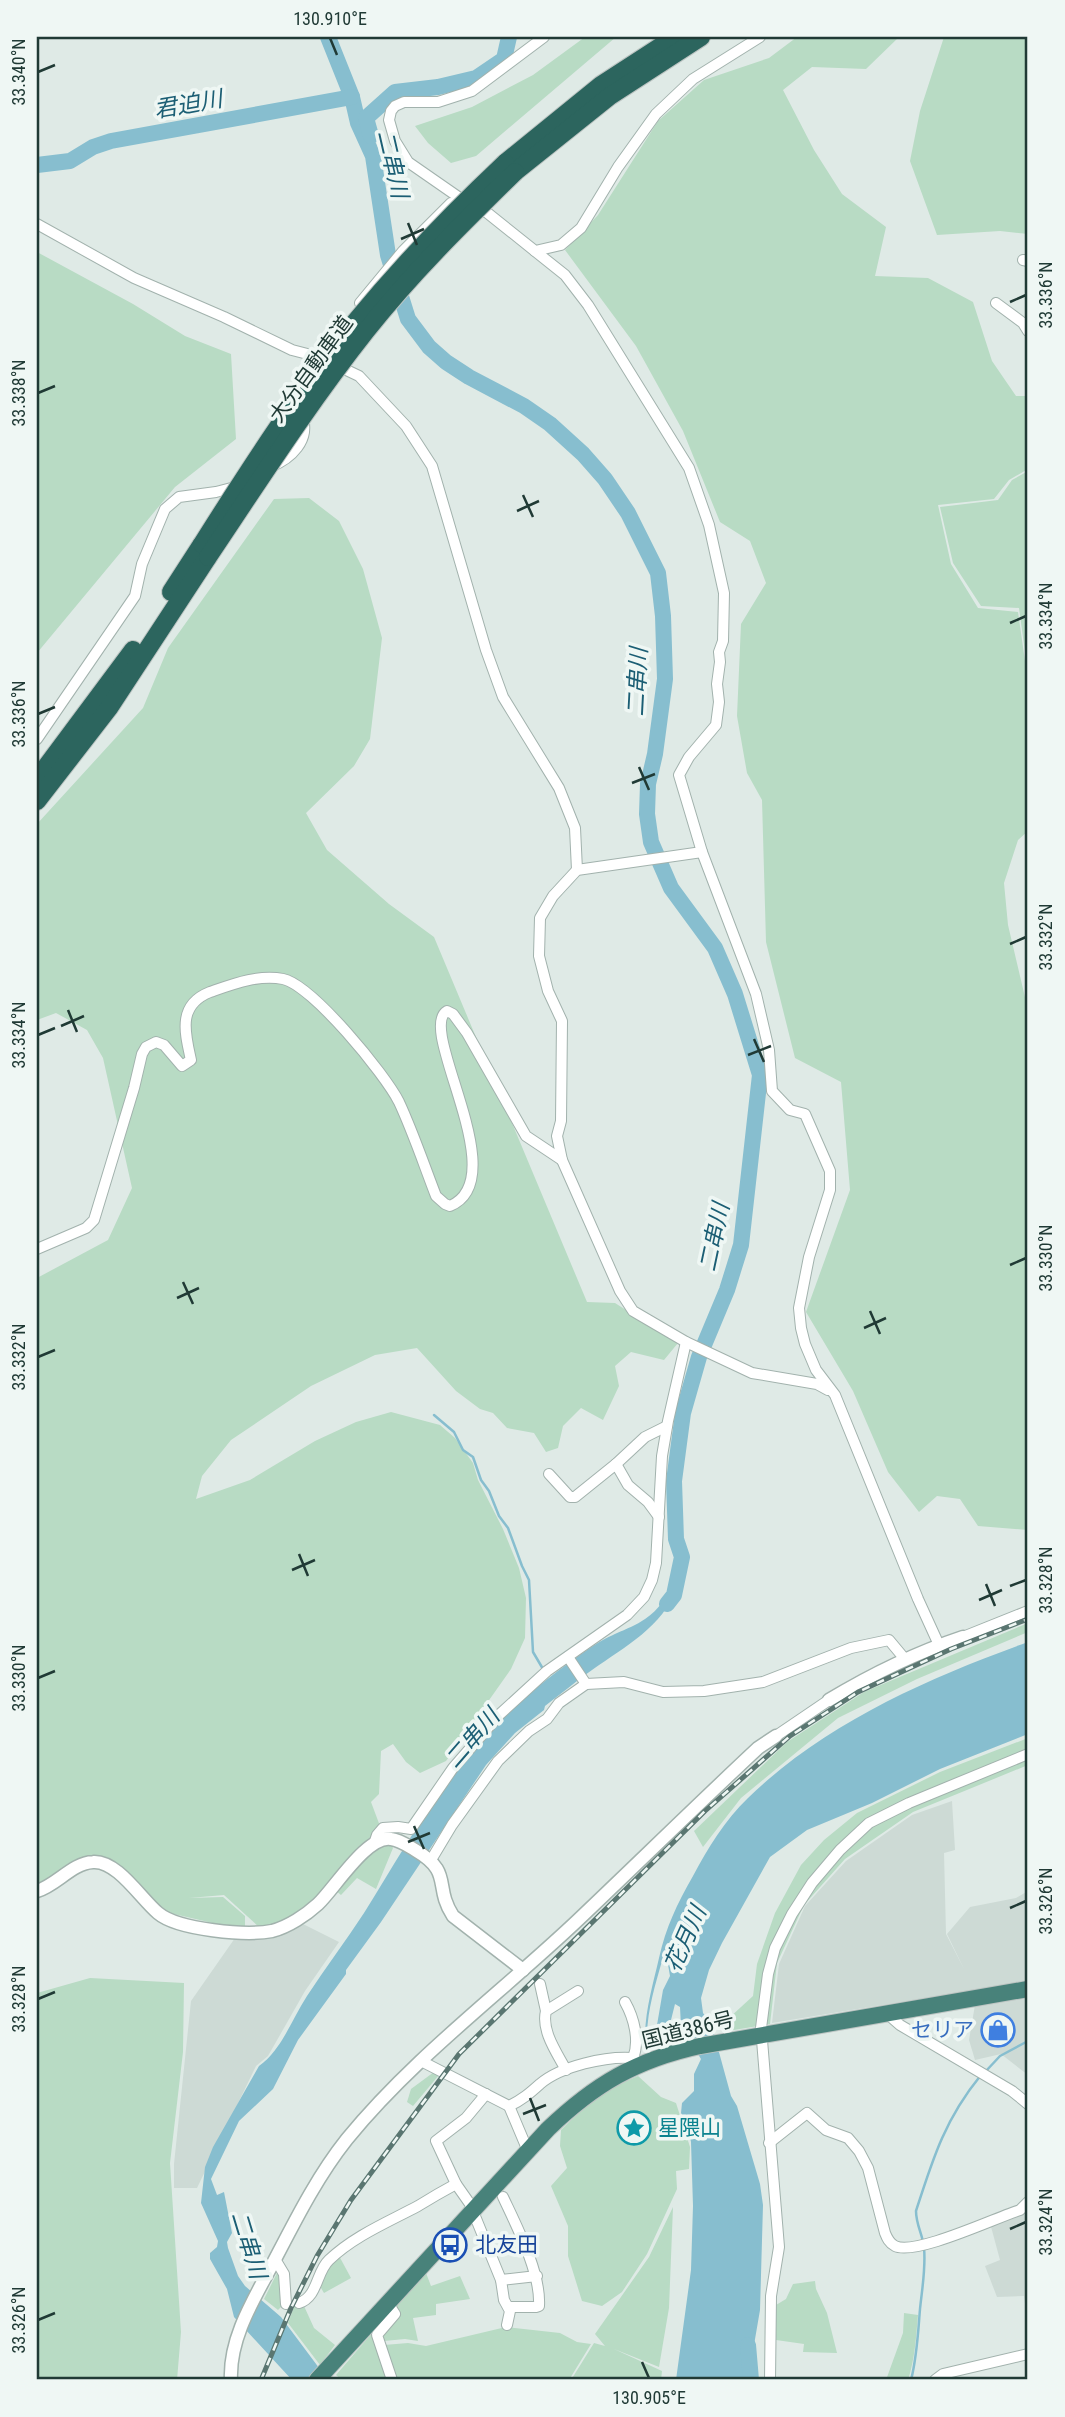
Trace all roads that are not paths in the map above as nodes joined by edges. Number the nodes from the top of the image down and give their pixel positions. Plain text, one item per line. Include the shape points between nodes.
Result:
1 (544, 37) edge
2 (675, 37) edge
3 (701, 37) edge
4 (760, 37) edge
5 (510, 167) junction
6 (457, 198) junction
7 (37, 224) edge
8 (535, 251) junction
9 (996, 303) dead end
10 (1028, 331) edge
11 (319, 357) junction
12 (205, 551) junction
13 (37, 739) edge
14 (37, 777) edge
15 (37, 801) edge
16 (702, 852) junction
17 (577, 870) junction
18 (562, 1160) junction
19 (37, 1249) edge
20 (686, 1342) junction
21 (829, 1390) junction
22 (667, 1426) junction
23 (616, 1464) junction
24 (549, 1474) dead end
25 (659, 1517) junction
26 (1028, 1611) edge
27 (963, 1637) joint
28 (939, 1645) junction
29 (568, 1657) junction
30 (904, 1658) junction
31 (586, 1684) junction
32 (829, 1700) joint
33 (776, 1736) joint
34 (1028, 1754) edge
35 (376, 1841) junction
36 (430, 1859) junction
37 (37, 1891) edge
38 (523, 1970) junction
39 (540, 1984) dead end
40 (1028, 1989) edge
41 (578, 1992) dead end
42 (625, 2003) dead end
43 (546, 2011) junction
44 (890, 2012) junction
45 (758, 2035) junction
46 (421, 2061) junction
47 (635, 2061) junction
48 (566, 2070) junction
49 (486, 2094) junction
50 (1028, 2104) edge
51 (509, 2106) junction
52 (769, 2143) junction
53 (528, 2151) junction
54 (456, 2184) junction
55 (503, 2197) dead end
56 (1028, 2202) edge
57 (473, 2211) junction
58 (275, 2259) junction
59 (537, 2276) junction
60 (501, 2280) junction
61 (388, 2303) junction
62 (286, 2304) dead end
63 (299, 2304) dead end
64 (509, 2306) junction
65 (507, 2325) dead end
66 (1028, 2354) edge
67 (231, 2380) edge
68 (317, 2380) edge
69 (392, 2380) edge
70 (770, 2380) edge
71 (935, 2380) edge

1 - 6 street via 472,91 438,102 404,102 391,111 395,141 408,162
2 - 5 highway, 大分自動車道 via 601,85
3 - 5 highway, 大分自動車道
4 - 8 street via 692,79 656,114 581,228 561,244
5 - 12 highway, 大分自動車道, bridge via 459,207 356,322 279,427
6 - 8 street via 485,211
6 - 11 street via 403,251
7 - 11 street via 134,278 292,350
8 - 16 street via 565,275 588,305 689,468 709,525 724,593 719,702 716,725 679,775
9 - 10 street
11 - 13 street via 298,390 297,405 306,428 296,448 284,462 260,470 241,485 178,497 165,509 142,564 135,596
11 - 17 street via 359,376 406,426 432,466 503,697 559,788 575,828
12 - 14 highway, 大分自動車道
12 - 15 highway, 大分自動車道 via 109,708
16 - 17 street
16 - 21 street via 757,994 772,1091 790,1110 805,1114 830,1171 830,1190 799,1308 805,1344
17 - 18 street via 540,918 539,956 562,1021 557,1136
18 - 19 street via 526,1136 478,1051 447,1011 439,1022 443,1049 465,1114 472,1173 470,1188 462,1198 450,1206 444,1204 436,1196 398,1099 363,1051 299,987 269,977 233,984 194,1002 184,1026 191,1060 186,1065 164,1045 156,1042 146,1048 94,1220 86,1228
18 - 20 street via 620,1292 633,1311
20 - 21 street via 752,1373
20 - 22 street
21 - 28 street via 835,1395
22 - 23 street via 645,1437
22 - 25 street
23 - 24 street via 575,1497
23 - 25 street via 628,1485
25 - 29 street via 656,1563 643,1597 627,1615
26 - 27 street
27 - 28 street
28 - 30 street
29 - 31 street
29 - 35 street via 500,1714 453,1768 411,1829 383,1828
30 - 31 street via 889,1640 850,1648 763,1682 704,1691 663,1692 624,1682
30 - 32 street
31 - 36 street via 498,1761
32 - 33 street
33 - 38 street
34 - 45 street via 869,1823 840,1850 802,1898 775,1948
35 - 36 street via 401,1843
35 - 37 street via 317,1904 275,1930 260,1933 188,1926 160,1915 120,1874 94,1861
36 - 38 street via 441,1875 446,1906 453,1916
38 - 46 street
39 - 43 street
40 - 44 highway, 国道386号
41 - 43 street
42 - 47 street via 634,2021
43 - 48 street via 548,2035
44 - 45 highway, 国道386号
44 - 50 street via 900,2025
45 - 47 highway, 国道386号
45 - 52 street
46 - 49 street
46 - 58 street via 347,2140
47 - 48 street via 608,2057
47 - 53 highway, 国道386号 via 577,2102
48 - 51 street
49 - 51 street
49 - 54 street via 466,2118 436,2141
51 - 53 street
52 - 56 street via 807,2113 826,2130 848,2138 868,2168 889,2241 895,2246 924,2245 1020,2210
52 - 70 street via 779,2247 771,2297
53 - 57 highway, 国道386号
54 - 57 street
54 - 63 street via 330,2258 311,2294
55 - 59 street
57 - 60 street
57 - 61 highway, 国道386号
58 - 62 street via 284,2274
58 - 67 street via 234,2344
59 - 60 street
59 - 64 street via 539,2306
60 - 64 street via 503,2300
61 - 68 highway, 国道386号
61 - 69 street via 396,2314 377,2334
64 - 65 street
66 - 71 street via 943,2374

